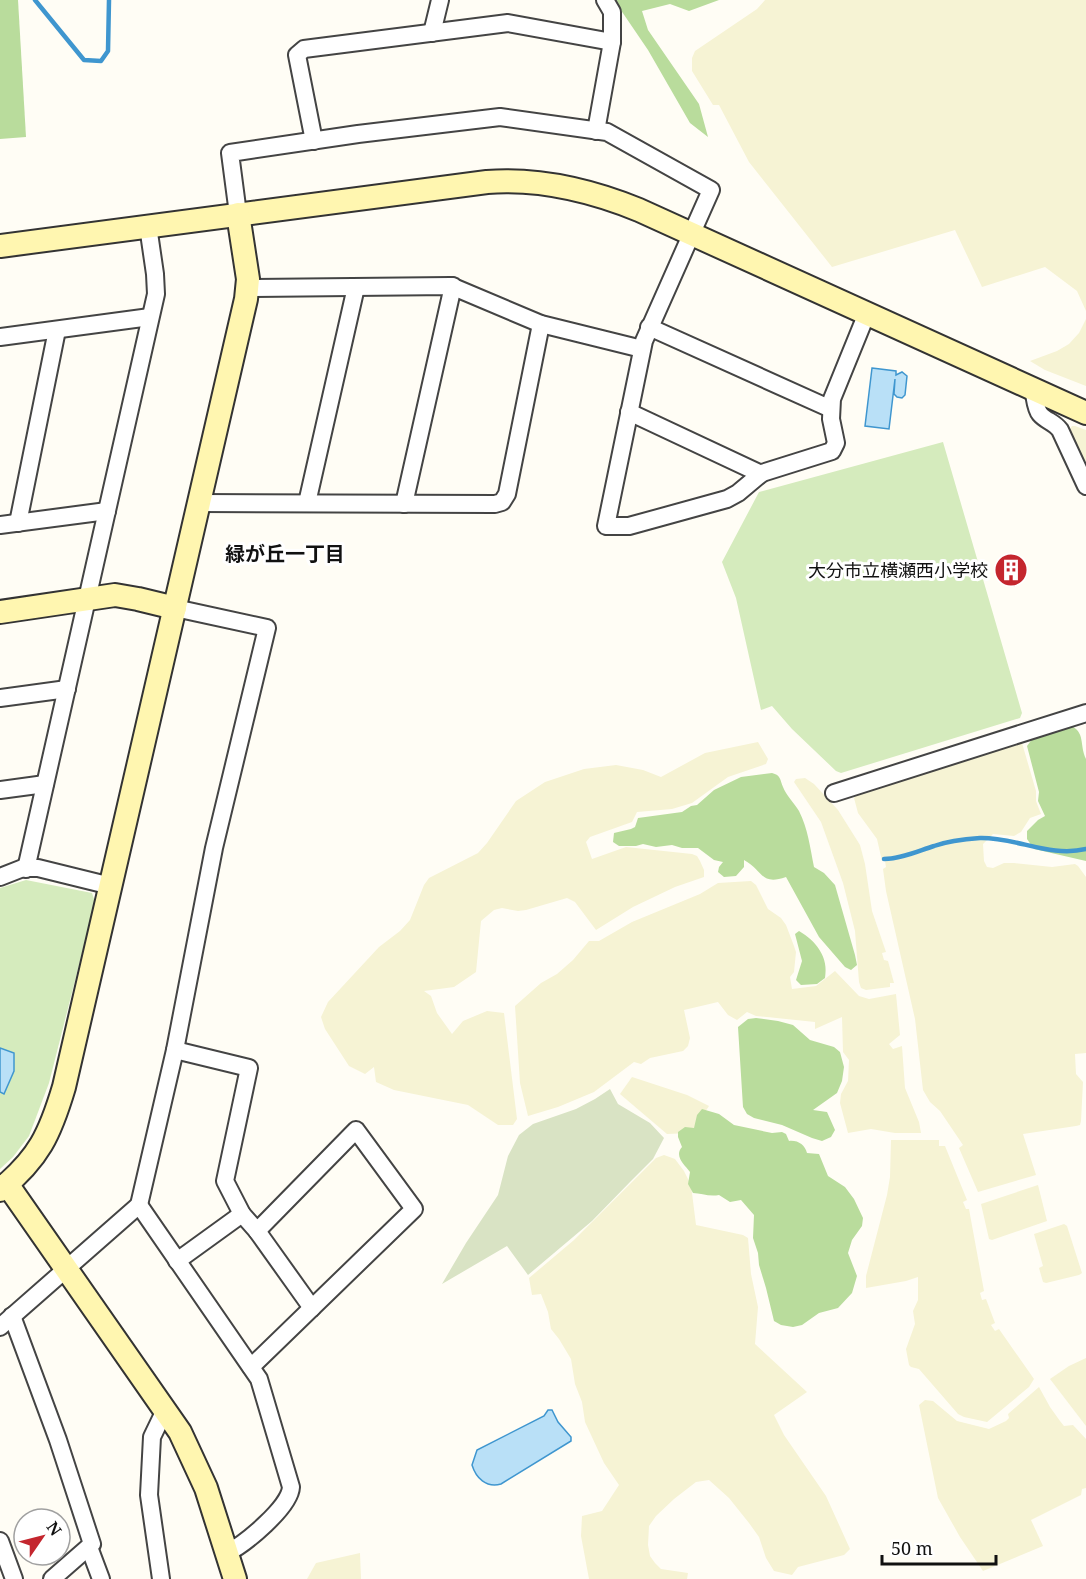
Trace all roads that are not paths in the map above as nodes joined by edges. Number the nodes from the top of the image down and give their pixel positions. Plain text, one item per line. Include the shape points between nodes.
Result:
1 (440, 0) edge
2 (605, 0) edge
3 (432, 33) junction
4 (612, 42) junction
5 (596, 130) junction
6 (314, 141) junction
7 (238, 214) junction
8 (148, 226) junction
9 (692, 233) junction
10 (0, 246) edge
11 (453, 286) junction
12 (356, 287) junction
13 (248, 288) junction
14 (867, 313) junction
15 (150, 317) junction
16 (541, 324) junction
17 (649, 327) junction
18 (57, 330) junction
19 (0, 338) edge
20 (642, 349) junction
21 (1034, 389) junction
22 (831, 409) junction
23 (629, 412) junction
24 (1086, 413) edge
25 (761, 474) junction
26 (1086, 486) edge
27 (199, 503) junction
28 (307, 503) junction
29 (405, 504) junction
30 (107, 511) junction
31 (18, 523) junction
32 (0, 525) edge
33 (87, 600) junction
34 (175, 608) junction
35 (0, 612) edge
36 (67, 689) junction
37 (0, 698) edge
38 (1086, 713) edge
39 (45, 784) junction
40 (0, 790) edge
41 (834, 792) dead end
42 (26, 868) junction
43 (0, 877) edge
44 (111, 886) junction
45 (175, 1050) junction
46 (3, 1187) edge
47 (139, 1205) junction
48 (242, 1214) junction
49 (257, 1231) junction
50 (177, 1261) junction
51 (66, 1269) junction
52 (312, 1308) junction
53 (6, 1322) edge
54 (250, 1367) junction
55 (165, 1410) junction
56 (0, 1541) edge
57 (89, 1547) junction
58 (227, 1553) junction
59 (15, 1579) edge
60 (52, 1579) edge
61 (101, 1579) edge
62 (161, 1579) edge
63 (235, 1579) edge

1 - 3 street
2 - 4 street via 612,12
3 - 4 street via 508,23
3 - 6 street via 304,49 297,55
4 - 5 street
5 - 6 street via 500,117
5 - 9 street via 608,132 711,190
6 - 7 street via 230,153
7 - 8 street
7 - 9 street via 520,181 604,197
7 - 13 street
8 - 10 street
8 - 15 street via 156,284
9 - 14 street
9 - 17 street
11 - 12 street
11 - 16 street
11 - 29 street
12 - 13 street
12 - 28 street
13 - 27 street
14 - 21 street
14 - 22 street
15 - 18 street
15 - 30 street
16 - 20 street
16 - 29 street via 504,500 495,504
17 - 20 street
17 - 22 street
18 - 19 street
18 - 31 street
20 - 23 street
21 - 24 street
21 - 26 street via 1037,410 1060,430
22 - 25 street via 836,443 832,451
23 - 25 street
23 - 25 street via 606,526 629,526 727,499
27 - 28 street
27 - 34 street
28 - 29 street
30 - 31 street
30 - 33 street
31 - 32 street
33 - 34 street via 115,595
33 - 35 street
33 - 36 street
34 - 44 street
34 - 45 street via 267,628 214,848
36 - 37 street
36 - 39 street
38 - 41 street
39 - 40 street
39 - 42 street
42 - 43 street
42 - 44 street
44 - 46 street via 54,1118 37,1153
45 - 47 street
45 - 48 street via 249,1068 225,1181
46 - 51 street
47 - 50 street
47 - 51 street
48 - 49 street
48 - 50 street
49 - 52 street
49 - 52 street via 356,1130 414,1209
50 - 54 street
51 - 53 street
51 - 55 street
52 - 54 street
53 - 57 street via 58,1440 92,1544
54 - 58 street via 259,1379 291,1491 260,1530
55 - 58 street via 200,1473
55 - 62 street via 152,1437 149,1495
56 - 59 street
57 - 60 street
57 - 61 street
58 - 63 street

